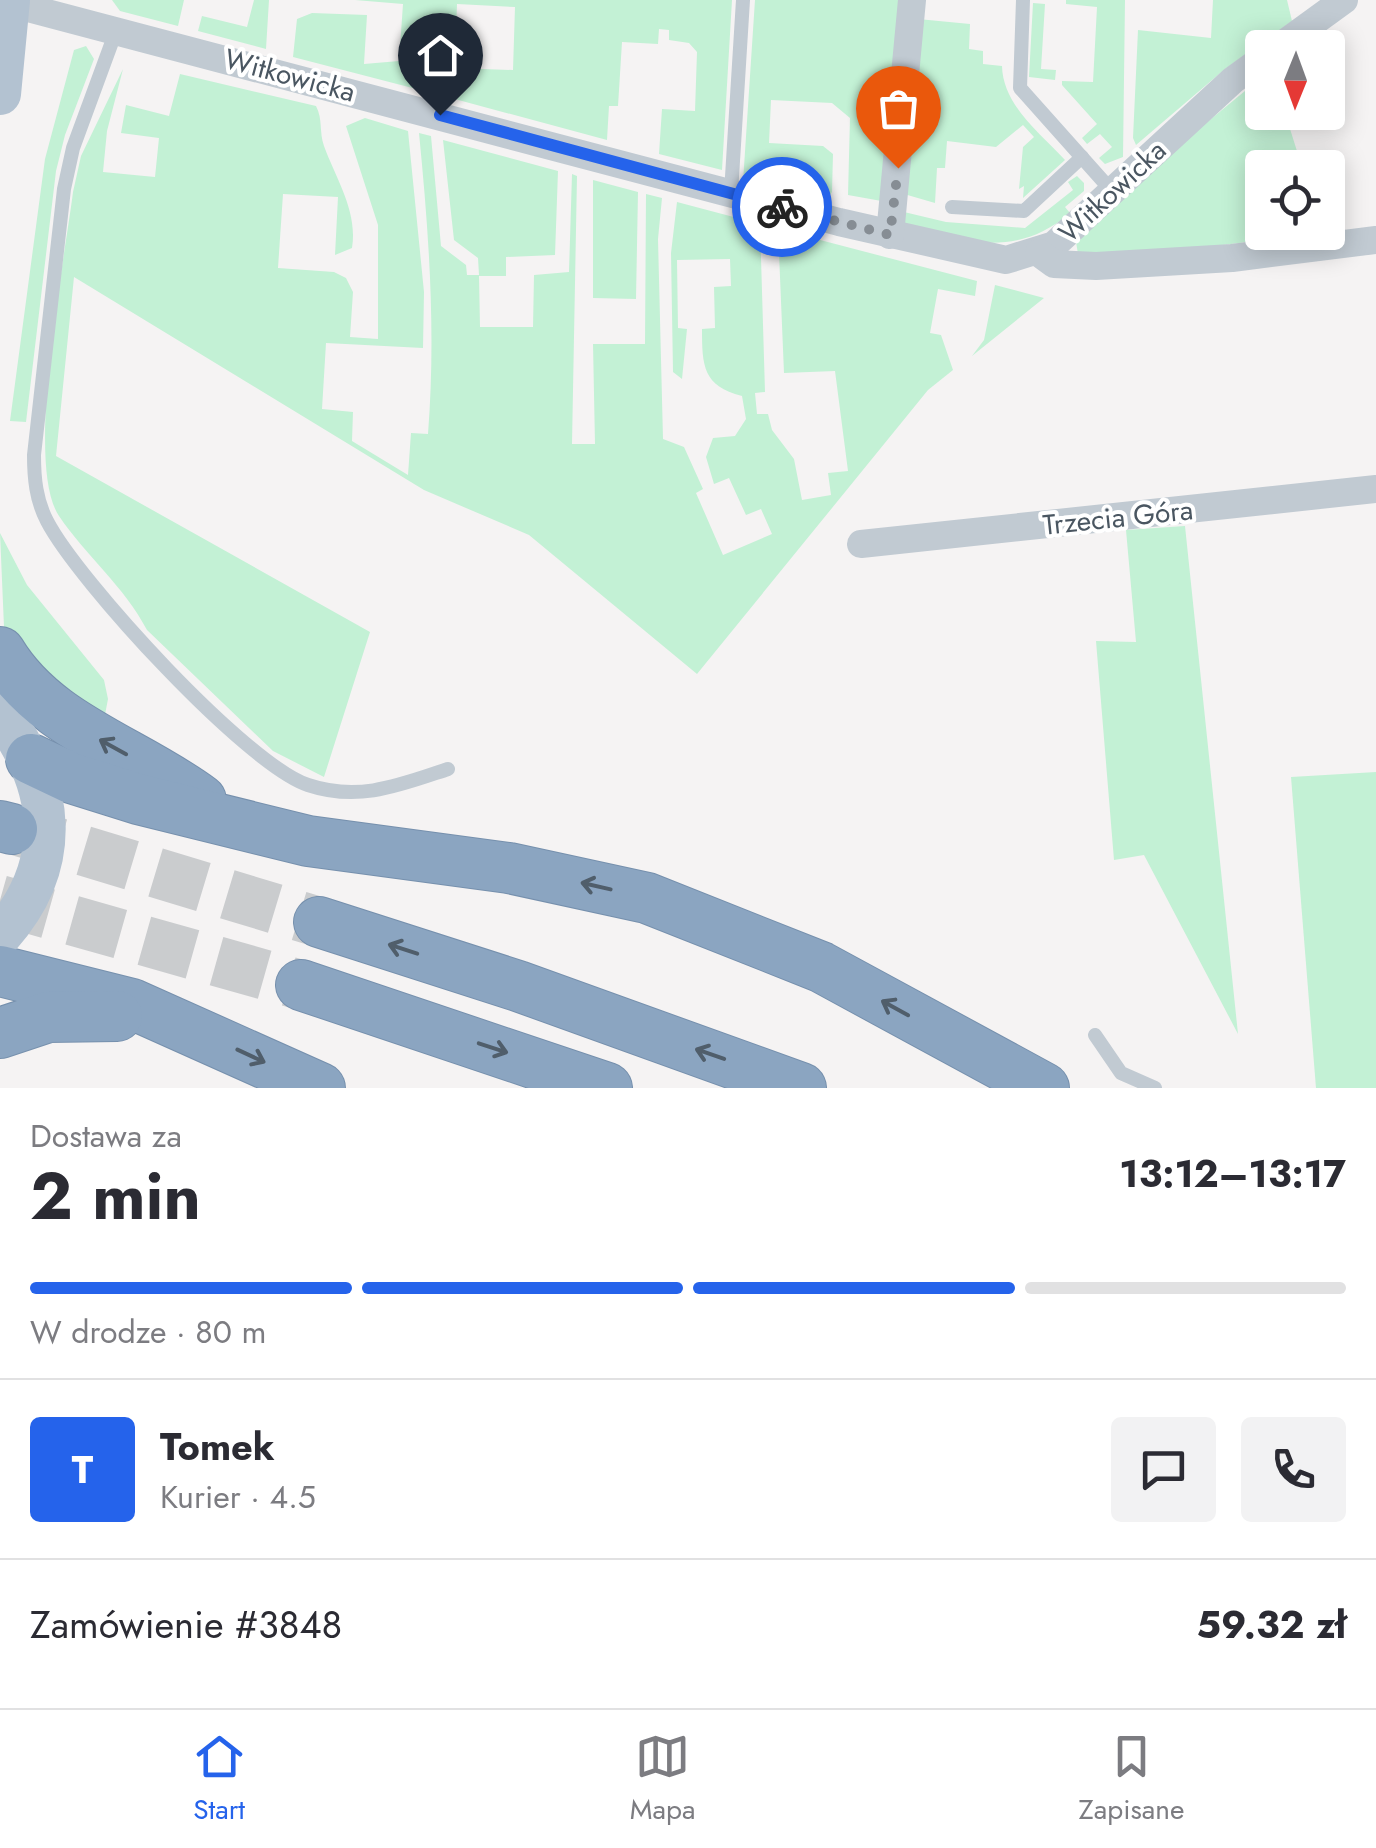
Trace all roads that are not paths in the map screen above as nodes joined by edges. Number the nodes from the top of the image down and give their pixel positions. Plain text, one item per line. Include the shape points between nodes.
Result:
1 (743, 0) edge
2 (912, 0) edge
3 (1022, 0) edge
4 (1344, 0) edge
5 (10, 1) edge
6 (1303, 30) edge
7 (116, 31) junction
8 (1245, 74) edge
9 (0, 94) edge
10 (1082, 158) junction
11 (1112, 190) junction
12 (731, 193) junction
13 (952, 206) dead end
14 (890, 235) junction
15 (1376, 240) edge
16 (1039, 253) junction
17 (1376, 489) edge
18 (861, 544) dead end
19 (0, 652) edge
20 (9, 727) edge
21 (448, 769) dead end
22 (225, 818) junction
23 (319, 922) tunnel mouth
24 (0, 936) edge
25 (0, 972) edge
26 (301, 985) tunnel mouth
27 (180, 1027) junction
28 (0, 1033) edge
29 (1096, 1035) dead end
30 (320, 1088) edge
31 (607, 1088) edge
32 (802, 1088) edge
33 (1044, 1088) edge
34 (1155, 1088) edge

1 - 12 lane
2 - 14 street
3 - 10 lane via 1020,88
4 - 6 street
5 - 7 street, Witkowicka
5 - 9 main road
7 - 12 street, Witkowicka
7 - 21 lane via 64,189 34,455 34,481 48,523 123,620 276,770 342,794 376,793
8 - 11 street, Witkowicka
10 - 11 lane
10 - 13 lane via 1024,211
11 - 16 street, Witkowicka
12 - 14 street, Witkowicka
14 - 16 street, Witkowicka via 989,258
15 - 16 street via 1096,266 1054,264
17 - 18 street, Trzecia Góra
22 -> 19 highway via 51,709
20 - 22 highway via 101,788
20 - 24 main road via 44,804 44,852 28,897
33 -> 22 highway via 821,967 647,898 509,868 308,841
32 -> 23 highway
25 - 27 highway via 132,1004
26 -> 31 highway
27 - 28 highway via 70,1014
27 -> 30 highway
29 - 34 lane via 1122,1073

